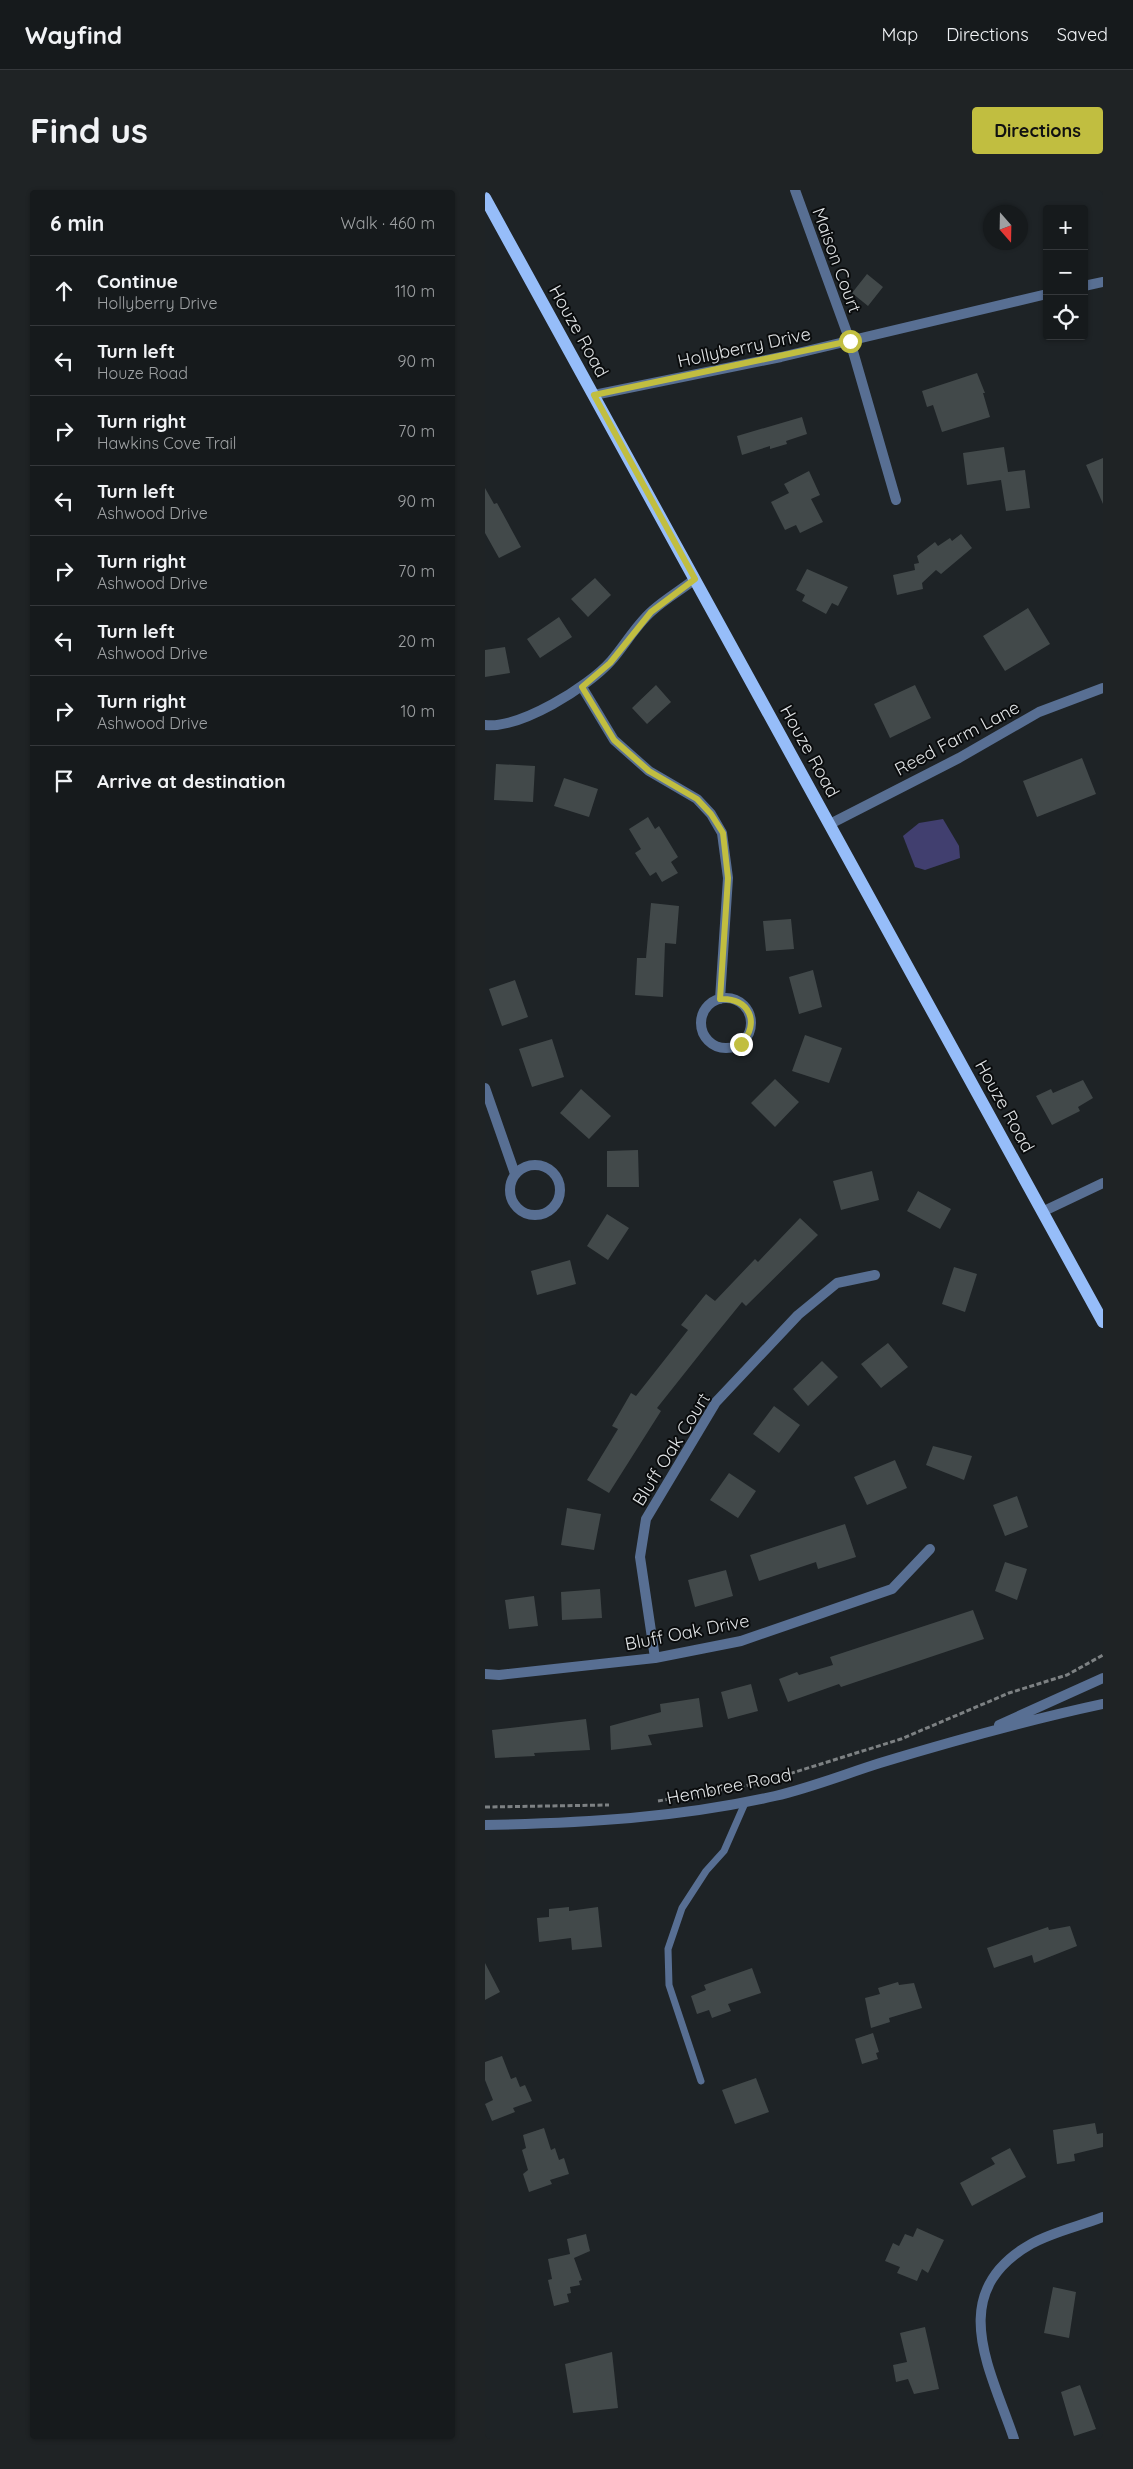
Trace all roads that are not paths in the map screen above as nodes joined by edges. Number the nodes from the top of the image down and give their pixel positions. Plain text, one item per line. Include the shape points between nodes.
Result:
1 (795, 190) edge
2 (485, 198) edge
3 (1103, 282) edge
4 (1088, 285) edge
5 (1043, 295) edge
6 (850, 341) junction
7 (594, 395) junction
8 (896, 500) dead end
9 (695, 579) junction
10 (582, 687) junction
11 (1103, 688) edge
12 (485, 725) edge
13 (830, 824) junction
14 (720, 999) junction
15 (485, 1088) edge
16 (515, 1174) junction
17 (1103, 1183) edge
18 (1043, 1211) junction
19 (875, 1275) dead end
20 (1103, 1322) edge
21 (931, 1549) dead end
22 (655, 1658) junction
23 (485, 1674) edge
24 (1103, 1678) edge
25 (1103, 1704) edge
26 (973, 1737) junction
27 (745, 1803) junction
28 (485, 1825) edge
29 (701, 2081) dead end
30 (1103, 2217) edge
31 (1014, 2439) edge

1 - 6 street, Maison Court
2 - 7 main road, Houze Road
3 - 4 street
5 - 6 street, Hollyberry Drive
6 - 7 street, Hollyberry Drive
6 - 8 street, Maison Court
7 - 9 main road, Houze Road
9 - 10 street via 651,612 610,663
9 - 13 main road, Houze Road
10 - 12 street via 542,710 495,726
10 - 14 street via 614,740 649,771 697,799 723,833 728,878
11 - 13 street, Reed Farm Lane via 1039,712 959,758
13 - 18 main road, Houze Road
14 - 14 street via 704,1010 701,1029 712,1045 732,1048 748,1037 751,1017 739,1002 730,998
15 - 16 street
16 - 16 street via 510,1193 520,1209 529,1214 539,1214 555,1205 560,1196 560,1186 551,1170 542,1165 532,1165
17 - 18 street
18 - 20 main road, Houze Road
19 - 22 street, Bluff Oak Court via 837,1283 798,1315 743,1373 716,1402 646,1520 640,1557
21 - 22 street, Bluff Oak Drive via 892,1589 741,1641
22 - 23 street, Bluff Oak Drive
24 - 26 street, Hembree Road
25 - 26 street, Hembree Road
26 - 27 street, Hembree Road
27 - 28 street, Hembree Road via 601,1821
27 - 29 lane via 724,1851 706,1871 682,1908 668,1948 669,1985
30 - 31 street via 1033,2242 1009,2258 994,2275 984,2296 979,2317 981,2342

